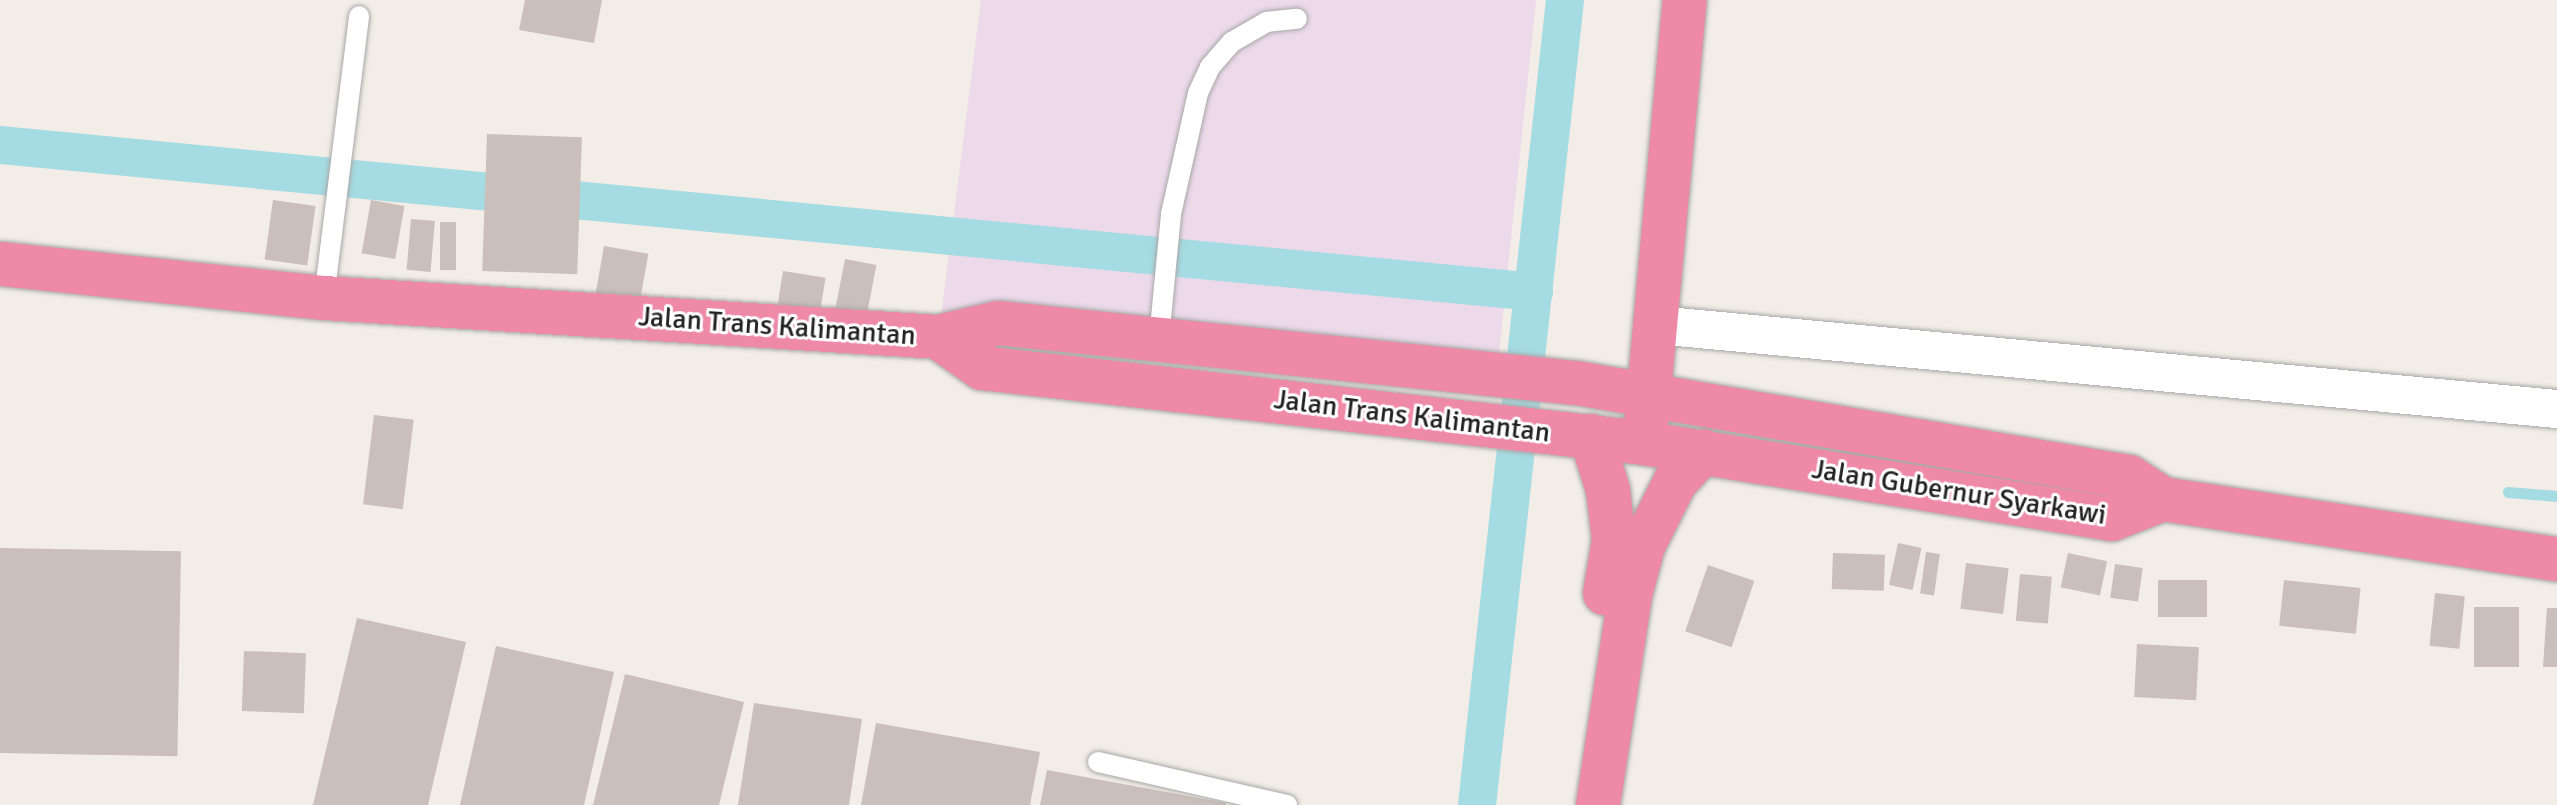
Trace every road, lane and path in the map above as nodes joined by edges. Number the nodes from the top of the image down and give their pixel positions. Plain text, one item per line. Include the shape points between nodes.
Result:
1 (1685, 0) edge
2 (359, 16) dead end
3 (1297, 19) dead end
4 (0, 264) edge
5 (324, 298) junction
6 (1656, 325) junction
7 (938, 337) junction
8 (1159, 339) junction
9 (1648, 395) junction
10 (2557, 409) edge
11 (1580, 435) junction
12 (1643, 443) junction
13 (1704, 451) junction
14 (2163, 499) junction
15 (2557, 559) edge
16 (1098, 762) dead end
17 (1287, 805) edge
18 (1572, 805) edge
19 (1598, 805) edge

1 - 6 highway
2 - 5 lane
3 - 8 lane via 1266,22 1232,42 1210,67 1198,93 1171,214
4 - 5 highway, Jalan Trans Kalimantan
5 - 7 highway, Jalan Trans Kalimantan
6 - 9 highway
6 - 10 street
7 - 8 highway via 998,323
7 - 11 highway, Jalan Trans Kalimantan via 982,368
8 - 9 highway
9 - 12 highway
9 - 14 highway via 2129,477
11 - 12 highway, Jalan Trans Kalimantan
11 - 18 highway, Jalan Trans Kalimantan via 1608,490 1614,540
12 - 13 highway, Jalan Gubernur Syarkawi
13 - 14 highway, Jalan Gubernur Syarkawi via 2112,519
13 - 19 highway via 1675,482 1643,546 1630,595
14 - 15 highway
16 - 17 lane

